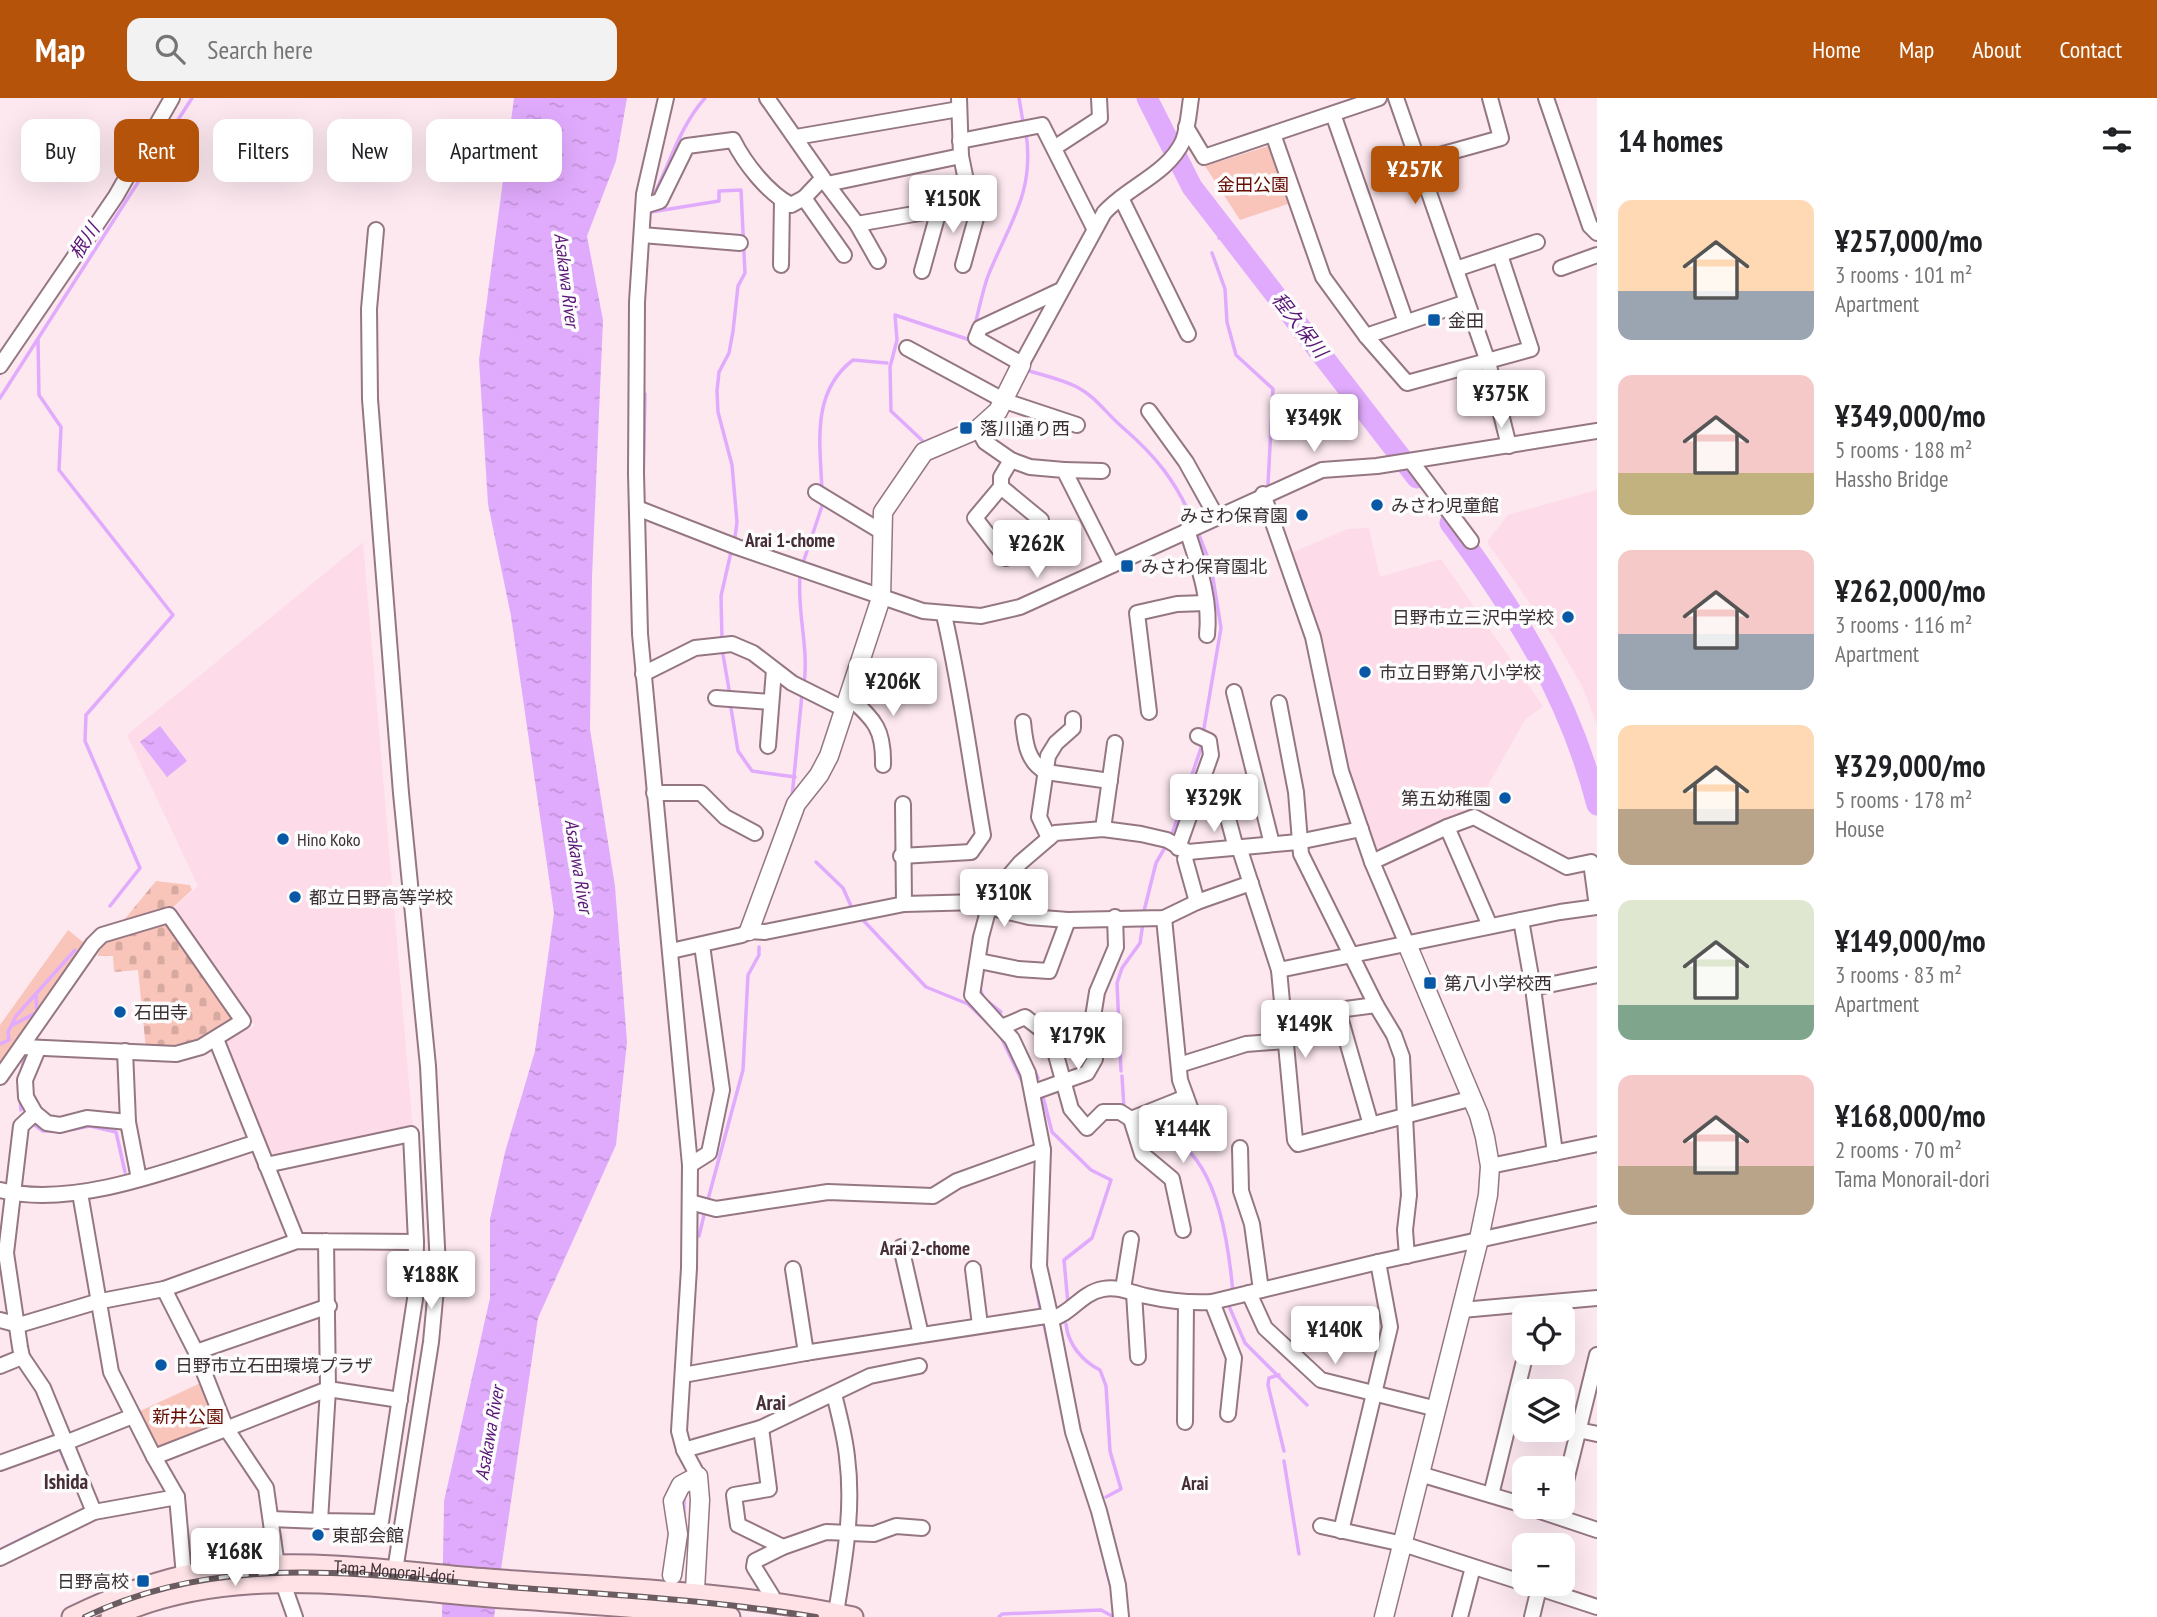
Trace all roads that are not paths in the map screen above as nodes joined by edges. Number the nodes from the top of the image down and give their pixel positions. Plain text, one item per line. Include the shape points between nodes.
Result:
1 (172, 98) edge
2 (666, 98) edge
3 (767, 98) edge
4 (1099, 98) edge
5 (1191, 98) edge
6 (1379, 98) edge
7 (1396, 98) edge
8 (1490, 98) edge
9 (1546, 98) edge
10 (959, 103) edge
11 (1333, 114) junction
12 (1185, 134) junction
13 (1273, 134) junction
14 (796, 137) junction
15 (960, 148) junction
16 (1054, 148) junction
17 (1419, 161) junction
18 (825, 181) junction
19 (804, 198) junction
20 (1121, 198) junction
21 (782, 200) junction
22 (970, 200) junction
23 (644, 206) junction
24 (939, 210) junction
25 (857, 224) junction
26 (1094, 228) junction
27 (376, 230) dead end
28 (1597, 233) edge
29 (642, 235) junction
30 (1537, 242) dead end
31 (740, 243) dead end
32 (844, 255) dead end
33 (1500, 255) junction
34 (1597, 255) edge
35 (878, 261) dead end
36 (781, 265) dead end
37 (963, 265) dead end
38 (1560, 268) dead end
39 (1456, 269) junction
40 (922, 271) dead end
41 (1059, 291) junction
42 (1467, 302) junction
43 (1406, 322) junction
44 (1188, 334) dead end
45 (1366, 336) junction
46 (907, 348) dead end
47 (1488, 362) junction
48 (0, 366) edge
49 (1020, 369) junction
50 (1005, 401) junction
51 (1149, 411) dead end
52 (1077, 425) dead end
53 (978, 429) junction
54 (1597, 431) edge
55 (1509, 446) junction
56 (1011, 460) junction
57 (1409, 461) junction
58 (1064, 470) junction
59 (1102, 471) dead end
60 (1001, 487) junction
61 (816, 492) dead end
62 (1263, 494) junction
63 (637, 508) junction
64 (1216, 516) junction
65 (1041, 520) dead end
66 (1192, 528) junction
67 (882, 532) junction
68 (1471, 541) dead end
69 (1006, 558) dead end
70 (1112, 565) junction
71 (881, 598) junction
72 (1206, 603) junction
73 (944, 615) junction
74 (1207, 635) dead end
75 (774, 670) junction
76 (643, 674) junction
77 (1234, 692) dead end
78 (716, 698) dead end
79 (771, 702) junction
80 (846, 702) junction
81 (1279, 703) dead end
82 (1149, 712) dead end
83 (1073, 719) dead end
84 (1023, 722) dead end
85 (1202, 738) dead end
86 (1115, 743) dead end
87 (768, 746) dead end
88 (883, 765) dead end
89 (1046, 772) junction
90 (1110, 781) junction
91 (654, 793) junction
92 (903, 804) dead end
93 (1226, 811) dead end
94 (1447, 827) junction
95 (1102, 829) junction
96 (1361, 829) junction
97 (755, 833) dead end
98 (1049, 838) junction
99 (1298, 842) junction
100 (1272, 844) junction
101 (1177, 846) junction
102 (1238, 847) junction
103 (901, 856) junction
104 (1371, 862) junction
105 (1251, 883) junction
106 (1196, 902) junction
107 (904, 904) junction
108 (988, 907) junction
109 (1597, 907) edge
110 (1115, 917) junction
111 (1164, 918) junction
112 (1068, 920) junction
113 (1521, 920) junction
114 (1490, 926) junction
115 (749, 931) junction
116 (1407, 944) junction
117 (702, 945) junction
118 (671, 951) junction
119 (1353, 957) junction
120 (979, 961) junction
121 (1279, 970) junction
122 (1597, 975) edge
123 (1533, 988) junction
124 (1376, 1005) junction
125 (1002, 1027) junction
126 (216, 1039) junction
127 (1286, 1041) junction
128 (30, 1048) junction
129 (125, 1051) junction
130 (1179, 1065) junction
131 (0, 1077) edge
132 (1062, 1082) junction
133 (1034, 1092) junction
134 (1186, 1097) junction
135 (1472, 1098) junction
136 (35, 1113) junction
137 (1403, 1117) junction
138 (1131, 1118) junction
139 (128, 1122) junction
140 (1196, 1124) dead end
141 (1371, 1125) junction
142 (257, 1142) junction
143 (1597, 1144) edge
144 (1240, 1148) dead end
145 (1040, 1151) junction
146 (1555, 1153) junction
147 (266, 1165) junction
148 (690, 1166) junction
149 (1490, 1166) junction
150 (139, 1179) junction
151 (6, 1191) edge
152 (80, 1193) junction
153 (702, 1206) junction
154 (1597, 1214) edge
155 (1183, 1230) dead end
156 (1131, 1239) dead end
157 (1479, 1239) junction
158 (297, 1241) junction
159 (326, 1241) junction
160 (416, 1242) junction
161 (901, 1247) dead end
162 (1407, 1256) junction
163 (1378, 1262) junction
164 (793, 1269) dead end
165 (973, 1269) dead end
166 (164, 1289) junction
167 (1128, 1291) junction
168 (1255, 1291) junction
169 (1597, 1298) edge
170 (96, 1301) junction
171 (1186, 1302) junction
172 (1212, 1302) junction
173 (1575, 1302) edge
174 (329, 1306) junction
175 (1512, 1309) edge
176 (1462, 1310) junction
177 (1043, 1317) junction
178 (0, 1320) edge
179 (19, 1325) junction
180 (980, 1325) junction
181 (921, 1335) junction
182 (197, 1352) junction
183 (806, 1353) junction
184 (1597, 1355) edge
185 (22, 1357) junction
186 (1138, 1357) dead end
187 (1523, 1365) edge
188 (0, 1366) edge
189 (919, 1366) dead end
190 (683, 1375) junction
191 (328, 1389) junction
192 (1373, 1393) junction
193 (834, 1394) junction
194 (400, 1400) junction
195 (1437, 1409) junction
196 (1228, 1414) dead end
197 (133, 1416) junction
198 (1185, 1422) dead end
199 (761, 1428) junction
200 (226, 1429) junction
201 (1578, 1430) junction
202 (1597, 1434) edge
203 (65, 1441) junction
204 (684, 1450) junction
205 (1572, 1456) edge
206 (154, 1457) junction
207 (0, 1463) edge
208 (1420, 1474) junction
209 (698, 1476) junction
210 (1491, 1495) junction
211 (177, 1497) junction
212 (1512, 1502) edge
213 (94, 1512) junction
214 (271, 1519) junction
215 (1573, 1519) edge
216 (320, 1521) junction
217 (1321, 1527) dead end
218 (922, 1528) dead end
219 (1597, 1530) edge
220 (1341, 1531) junction
221 (848, 1532) junction
222 (1403, 1544) junction
223 (783, 1547) junction
224 (0, 1558) edge
225 (1473, 1566) junction
226 (279, 1574) junction
227 (672, 1575) dead end
228 (184, 1576) junction
229 (1512, 1579) edge
230 (397, 1581) junction
231 (1531, 1596) edge
232 (1564, 1596) edge
233 (694, 1604) junction
234 (772, 1604) junction
235 (1597, 1607) edge
236 (844, 1615) edge
237 (72, 1617) edge
238 (111, 1617) edge
239 (295, 1617) edge
240 (730, 1617) edge
241 (1121, 1617) edge
242 (1384, 1617) edge
243 (1460, 1617) edge
244 (1532, 1617) edge

1 - 48 street via 116,196
2 - 23 street
3 - 14 street
4 - 16 street via 1101,118
5 - 12 street
6 - 11 street
7 - 17 street
8 - 17 street via 1501,138
9 - 28 street via 1590,226
10 - 14 street
10 - 15 street
11 - 13 street
11 - 43 street
12 - 13 street via 1205,157
12 - 20 street via 1166,165
13 - 45 street via 1323,277
14 - 18 street
15 - 16 street via 1042,125
15 - 18 street
15 - 22 street
16 - 26 street
17 - 39 street
18 - 19 street
18 - 25 street
19 - 21 street via 791,205
19 - 32 street
20 - 26 street
20 - 44 street
21 - 23 street via 733,140 687,146 660,201
21 - 36 street
22 - 24 street
22 - 37 street via 978,211
23 - 29 street
24 - 25 street
24 - 40 street
25 - 35 street
26 - 41 street
27 - 230 street via 370,301 371,408 429,1079 438,1267
29 - 31 street
29 - 63 street via 636,302
30 - 33 street
33 - 39 street
33 - 47 street via 1531,349
34 - 38 street
39 - 42 street
41 - 49 street
41 - 49 street via 980,328 976,338
42 - 43 street
42 - 47 street
43 - 45 street
45 - 47 street via 1407,383
46 - 50 street
47 - 55 street
49 - 50 street
50 - 52 street
50 - 53 street
51 - 64 street via 1186,462
53 - 56 street via 985,442
53 - 67 street via 917,458 883,512
54 - 55 street
55 - 57 street
56 - 58 street
56 - 60 street
57 - 62 street via 1322,470
57 - 68 street
58 - 59 street
58 - 70 street
60 - 65 street
60 - 69 street via 975,518
61 - 67 street
62 - 64 street
62 - 96 street via 1313,637 1341,771
63 - 71 street
63 - 76 street
64 - 66 street
66 - 70 street
66 - 72 street
67 - 71 street
70 - 73 street via 1002,613
71 - 73 street
71 - 80 street
72 - 74 street
72 - 82 street via 1177,604 1137,614
73 - 103 street via 961,690 983,835 971,852
75 - 76 street via 746,649 725,643 695,648
75 - 79 street
75 - 80 street via 792,683
76 - 91 street
77 - 100 street
78 - 79 street
79 - 87 street
80 - 88 street via 875,721 883,741
80 - 115 street via 824,765 796,804
81 - 99 street via 1296,792
83 - 89 street via 1073,728 1048,756
84 - 89 street via 1032,760
85 - 101 street via 1211,755
86 - 90 street
89 - 90 street
89 - 98 street via 1039,817
90 - 95 street
91 - 97 street via 701,793 725,817
91 - 118 street
92 - 103 street
93 - 102 street
94 - 104 street
94 - 109 street via 1474,817 1567,867 1591,862
94 - 114 street
95 - 98 street via 1055,833
95 - 101 street
96 - 99 street
96 - 104 street
98 - 108 street via 1020,863
99 - 100 street
99 - 119 street
100 - 102 street
101 - 102 street
101 - 106 street
102 - 105 street
103 - 107 street
104 - 116 street
105 - 106 street
105 - 121 street
106 - 111 street
107 - 108 street via 980,902
107 - 115 street via 765,932
108 - 112 street
108 - 120 street
109 - 113 street
110 - 111 street
110 - 112 street
110 - 132 street via 1116,947 1097,992 1093,1017 1096,1059 1087,1073
111 - 130 street
112 - 120 street via 1049,971
113 - 114 street
113 - 123 street
114 - 116 street
115 - 117 street
116 - 119 street
116 - 135 street
117 - 118 street
117 - 148 street via 722,1090 709,1153
118 - 148 street
119 - 121 street
119 - 124 street
120 - 125 street via 972,995
121 - 127 street
122 - 123 street
123 - 146 street
124 - 137 street via 1402,1057
124 - 141 street via 1338,1010
125 - 132 street via 1026,1017 1041,1026 1051,1037
125 - 133 street via 1012,1039
126 - 128 street via 243,1021 169,915 102,935
126 - 129 street via 176,1054
126 - 142 street
127 - 130 street via 1246,1044
127 - 141 street via 1298,1144
128 - 129 street
128 - 131 street
128 - 136 street via 26,1097
129 - 139 street
130 - 134 street
132 - 133 street
132 - 138 street via 1071,1109 1087,1128 1103,1112 1120,1112
133 - 145 street
134 - 138 street
134 - 140 street
135 - 137 street
135 - 149 street
136 - 139 street via 60,1125 87,1118
136 - 151 street via 21,1126
137 - 141 street
137 - 162 street via 1409,1195
138 - 155 street via 1142,1154 1172,1179
139 - 150 street
142 - 147 street
142 - 150 street
143 - 146 street
144 - 168 street via 1241,1191 1252,1224
145 - 153 street via 957,1181 933,1196 828,1192
145 - 177 street
146 - 149 street
147 - 158 street
147 - 160 street via 411,1134
148 - 153 street
149 - 157 street
150 - 152 street
151 - 152 street
151 - 179 street via 6,1253
152 - 170 street
153 - 190 street
154 - 157 street
156 - 167 street
157 - 162 street
157 - 176 street
158 - 159 street
158 - 166 street
159 - 160 street
159 - 174 street
160 - 194 street via 415,1299
161 - 181 street
162 - 163 street
163 - 168 street
163 - 192 street via 1390,1327
164 - 183 street
165 - 180 street
166 - 170 street
166 - 182 street
167 - 171 street
167 - 177 street via 1093,1292 1059,1317
167 - 186 street
168 - 172 street
168 - 192 street via 1265,1328 1321,1381
169 - 173 street
170 - 179 street
170 - 197 street via 111,1371
171 - 172 street
171 - 198 street
172 - 196 street via 1234,1358
174 - 182 street
174 - 191 street
175 - 176 street
176 - 195 street
177 - 180 street
177 - 241 street via 1102,1522
178 - 179 street
179 - 185 street
180 - 181 street
181 - 183 street
182 - 200 street
183 - 190 street
184 - 201 street
185 - 188 street
185 - 203 street via 43,1388
187 - 210 street
189 - 193 street via 870,1376
190 - 204 street via 679,1425
191 - 194 street
191 - 200 street
191 - 216 street
192 - 195 street
192 - 220 street
193 - 199 street
193 - 221 street via 847,1456
194 - 216 street via 381,1522
195 - 208 street
197 - 203 street
197 - 206 street
199 - 204 street
199 - 223 street via 769,1489 734,1495 736,1520
200 - 206 street
200 - 214 street via 266,1488
201 - 202 street
201 - 205 street
203 - 207 street
203 - 213 street
204 - 209 street
206 - 211 street
208 - 210 street
208 - 222 street
209 - 227 street via 675,1492 678,1534
209 - 233 street
210 - 212 street
211 - 213 street
211 - 228 street
213 - 224 street
214 - 216 street
214 - 226 street
215 - 219 street
217 - 220 street
218 - 221 street
220 - 222 street
221 - 223 street via 814,1535
221 - 236 street
222 - 225 street
222 - 242 street
223 - 234 street via 755,1561
225 - 229 street
225 - 243 street
226 - 228 main road, Tama Monorail-dori
226 - 230 main road, Tama Monorail-dori
226 - 238 main road, Tama Monorail-dori via 165,1598
226 - 239 street
228 - 237 main road, Tama Monorail-dori via 117,1596
230 - 233 main road, Tama Monorail-dori
231 - 244 street
232 - 235 street
233 - 234 main road
233 - 240 main road
234 - 236 main road

